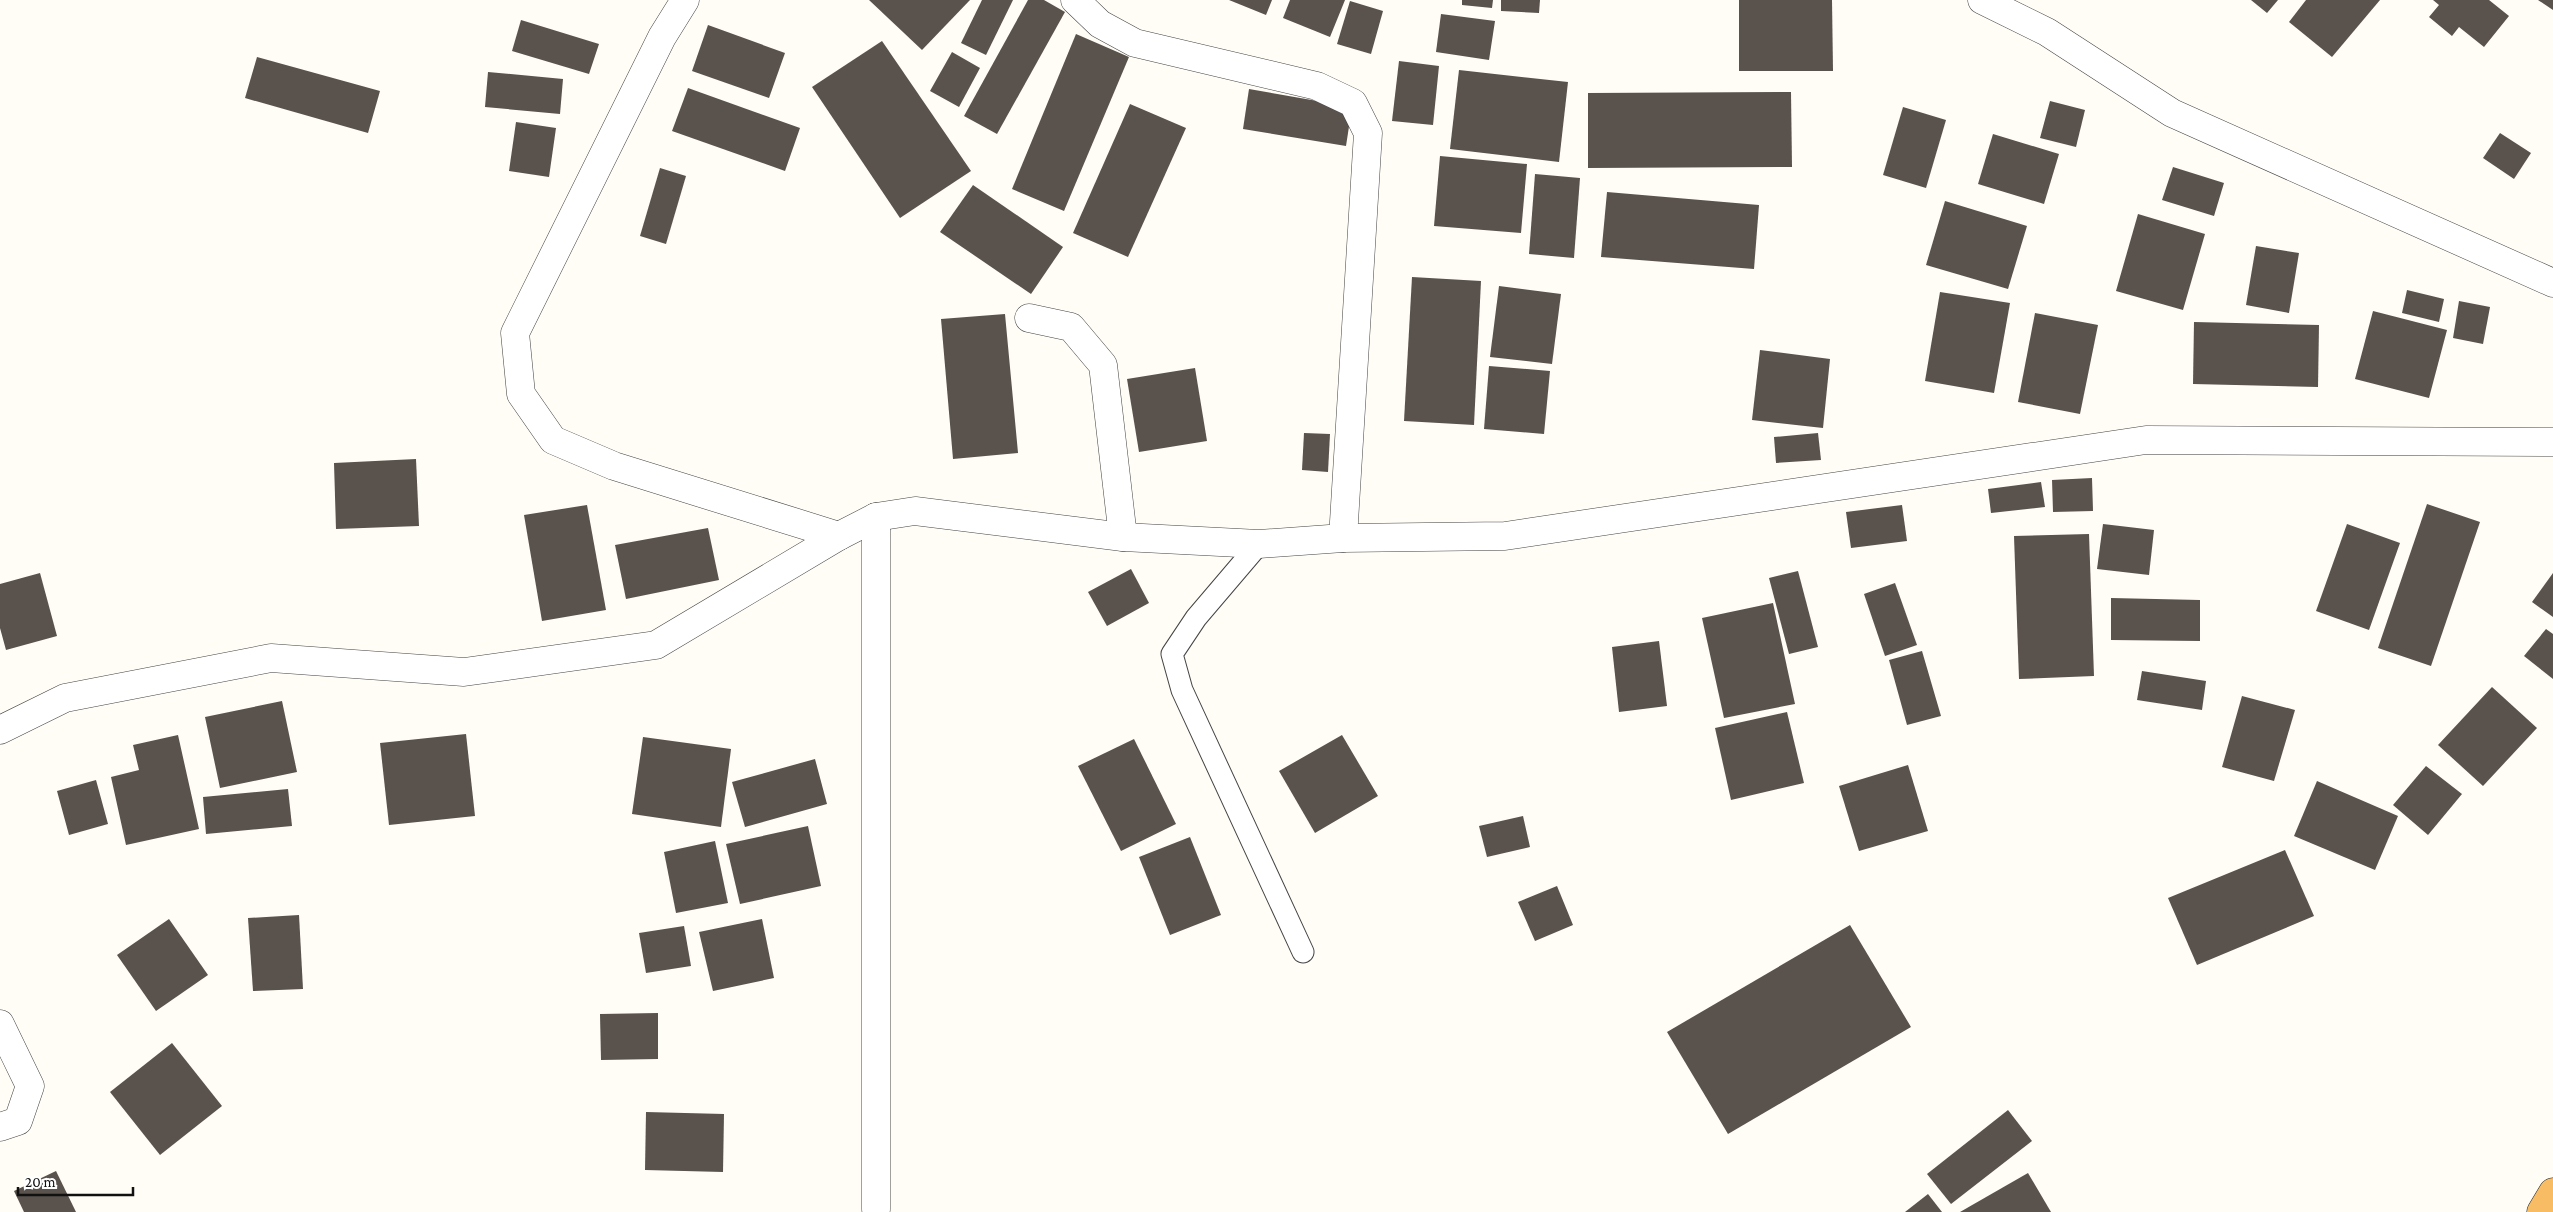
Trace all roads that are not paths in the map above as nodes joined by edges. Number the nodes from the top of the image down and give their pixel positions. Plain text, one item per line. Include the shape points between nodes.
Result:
1 (685, 0) edge
2 (1075, 0) edge
3 (1982, 0) edge
4 (2553, 283) edge
5 (1029, 318) dead end
6 (2553, 442) edge
7 (876, 517) junction
8 (839, 536) junction
9 (1123, 537) junction
10 (1343, 538) junction
11 (1259, 544) junction
12 (0, 730) edge
13 (1303, 952) dead end
14 (0, 1024) edge
15 (0, 1127) edge
16 (2553, 1192) edge
17 (876, 1209) dead end
18 (2542, 1212) edge

1 - 8 street via 662,36 515,333 521,394 553,440 614,466
2 - 10 street via 1100,24 1134,43 1317,86 1353,103 1368,134
3 - 4 street via 2047,32 2172,113
5 - 9 street via 1071,327 1102,365
6 - 10 street via 2146,440 1505,536
7 - 8 street
7 - 9 street via 915,511
7 - 17 street
8 - 12 street via 656,645 464,672 271,658 65,698
9 - 11 street
10 - 11 street
11 - 13 lane via 1196,618 1172,654 1182,690
14 - 15 street via 30,1086 18,1121
16 - 18 highway

